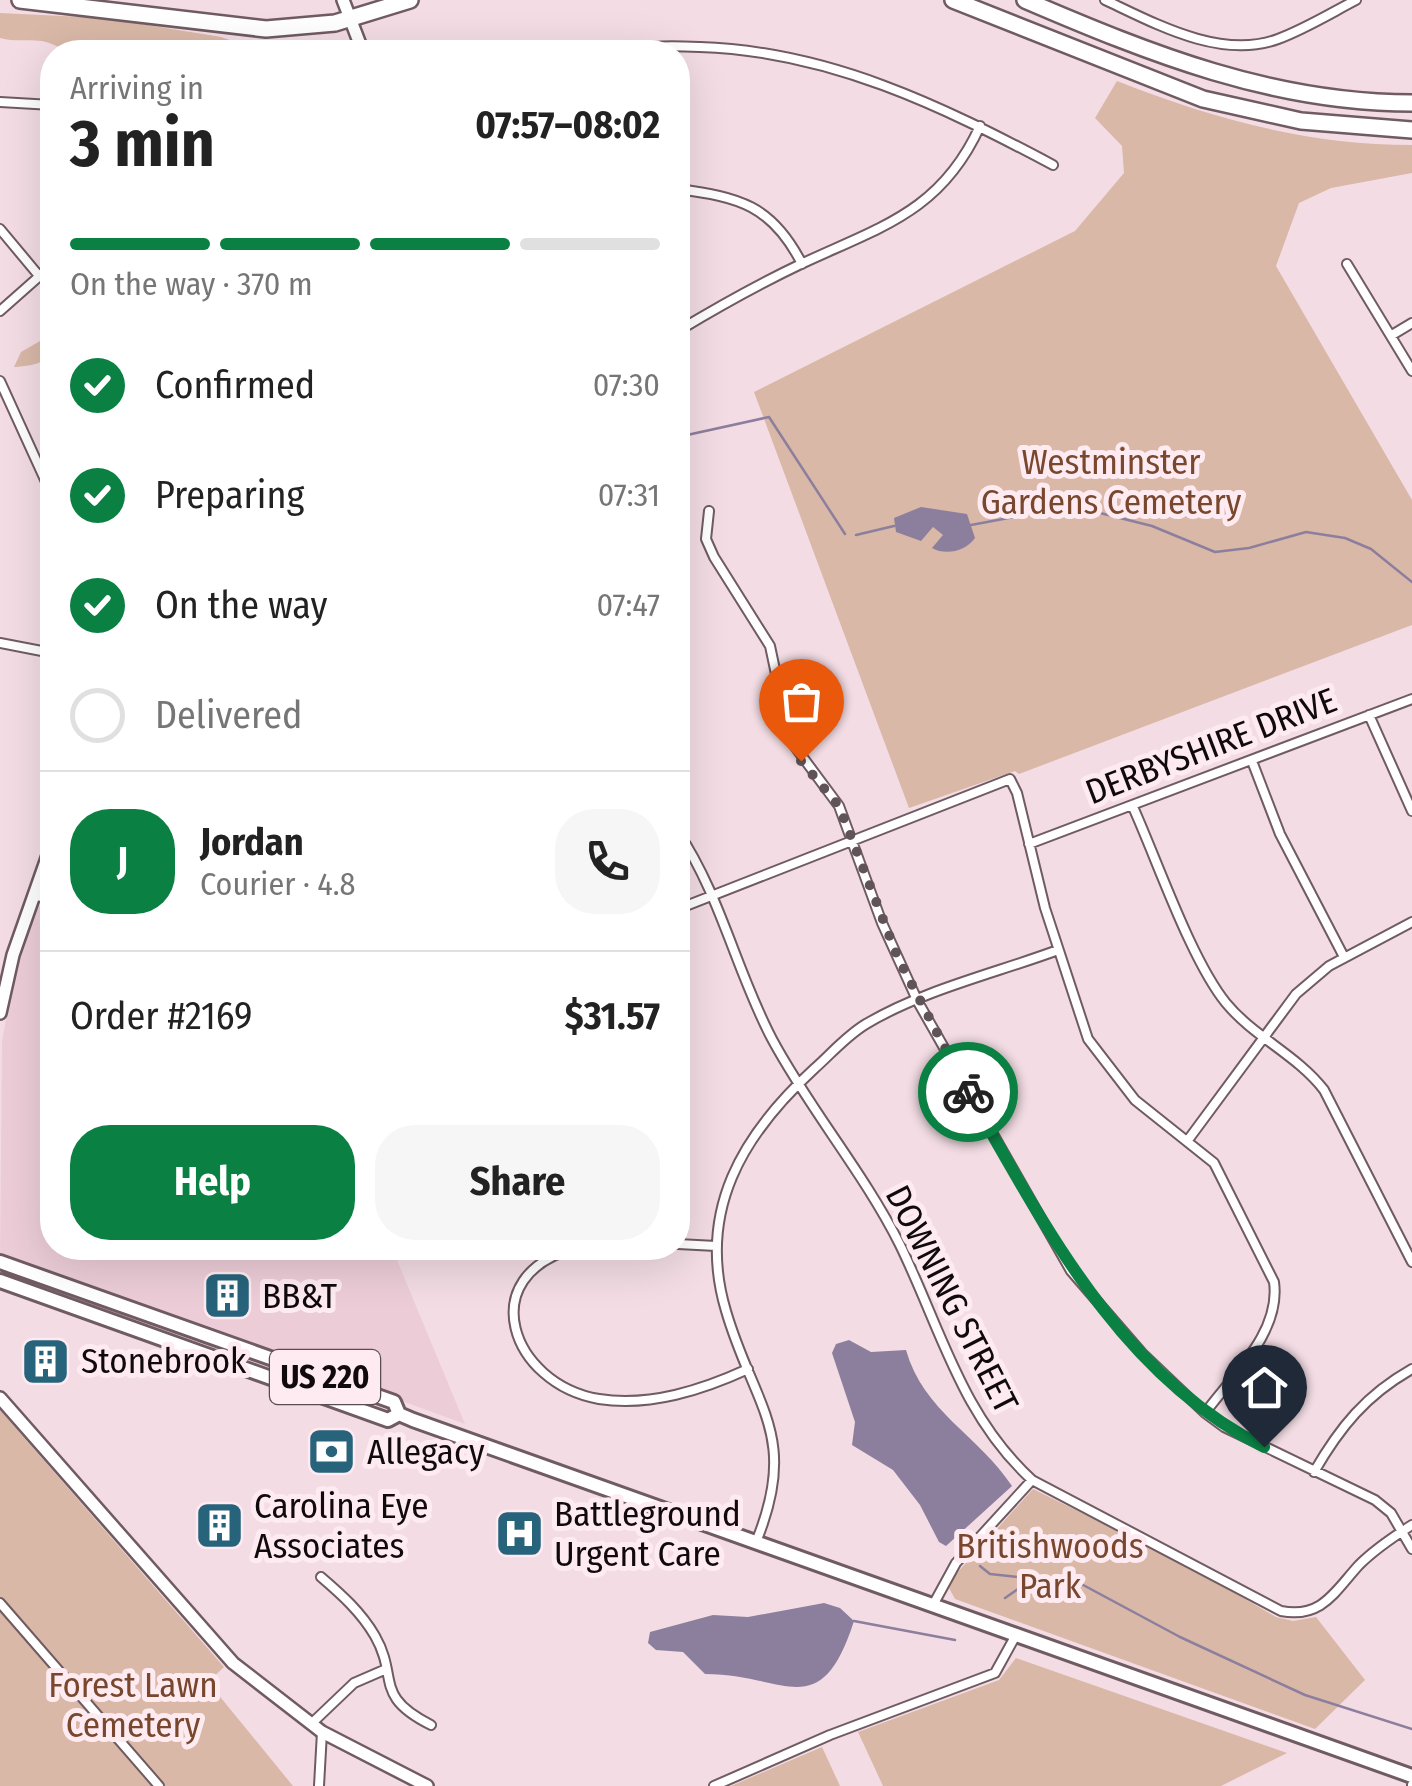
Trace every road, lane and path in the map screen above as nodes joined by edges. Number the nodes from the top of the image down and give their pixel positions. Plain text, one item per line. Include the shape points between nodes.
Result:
1 (20, 0) edge
2 (343, 0) edge
3 (354, 0) edge
4 (410, 0) edge
5 (954, 0) edge
6 (1026, 0) edge
7 (1105, 0) edge
8 (1329, 0) edge
9 (1356, 0) edge
10 (1335, 11) junction
11 (353, 19) junction
12 (359, 40) edge
13 (690, 47) edge
14 (0, 102) edge
15 (1412, 103) edge
16 (40, 104) edge
17 (980, 126) junction
18 (1412, 130) edge
19 (1054, 165) dead end
20 (690, 191) edge
21 (0, 230) edge
22 (802, 264) junction
23 (1347, 264) dead end
24 (40, 277) joint
25 (0, 311) edge
26 (1412, 323) edge
27 (690, 324) edge
28 (1392, 335) junction
29 (1412, 370) edge
30 (0, 380) edge
31 (40, 468) edge
32 (709, 511) dead end
33 (0, 643) edge
34 (40, 651) edge
35 (1412, 699) edge
36 (1369, 715) junction
37 (1252, 760) junction
38 (1132, 806) junction
39 (1412, 812) edge
40 (850, 839) junction
41 (1029, 844) junction
42 (690, 856) edge
43 (40, 879) edge
44 (34, 896) junction
45 (710, 896) junction
46 (40, 897) edge
47 (690, 904) edge
48 (1412, 922) edge
49 (1058, 950) junction
50 (1344, 958) junction
51 (918, 1002) junction
52 (0, 1013) edge
53 (1263, 1038) junction
54 (798, 1084) junction
55 (1188, 1140) junction
56 (690, 1245) edge
57 (716, 1246) junction
58 (545, 1260) edge
59 (0, 1262) edge
60 (1412, 1262) edge
61 (0, 1280) edge
62 (260, 1354) junction
63 (214, 1358) junction
64 (748, 1369) junction
65 (1412, 1369) edge
66 (0, 1398) edge
67 (1205, 1413) junction
68 (399, 1414) junction
69 (1314, 1472) junction
70 (1032, 1480) junction
71 (1412, 1526) edge
72 (1402, 1531) junction
73 (756, 1542) junction
74 (1412, 1549) edge
75 (321, 1578) dead end
76 (0, 1603) edge
77 (932, 1606) junction
78 (1016, 1636) junction
79 (384, 1670) junction
80 (431, 1725) dead end
81 (316, 1728) junction
82 (1412, 1776) edge
83 (159, 1786) edge
84 (320, 1786) edge
85 (428, 1786) edge
86 (714, 1786) edge

1 - 11 highway via 266,29
2 - 11 street
3 - 11 street
4 - 11 highway
5 - 18 highway via 1203,99 1301,121
6 - 15 highway via 1225,78 1315,96
7 - 10 street via 1164,27 1236,45 1278,39
8 - 10 street
9 - 10 street
11 - 12 street
13 - 17 street via 783,54 859,75
14 - 16 street
17 - 19 street
17 - 22 street via 953,176 918,208
20 - 22 street via 741,201 773,219
21 - 24 street
22 - 27 street
23 - 28 street
24 - 25 street
26 - 28 street
28 - 29 street
30 - 31 street
32 - 40 street via 706,538 714,557 770,646 790,740 839,806
33 - 34 street
35 - 36 street, DERBYSHIRE DRIVE
36 - 37 street, DERBYSHIRE DRIVE
36 - 39 street
37 - 38 street, DERBYSHIRE DRIVE
37 - 50 street via 1296,870
38 - 41 street, DERBYSHIRE DRIVE
38 - 53 street via 1215,988
40 - 41 street via 1010,779
40 - 45 street
40 - 51 street
41 - 49 street
42 - 45 street, DOWNING STREET
43 - 44 street
44 - 46 street
44 - 52 street
45 - 47 street
45 - 54 street, DOWNING STREET
48 - 50 street
49 - 51 street
49 - 55 street via 1078,1017 1102,1062 1136,1100
50 - 53 street via 1296,994
51 - 54 street via 854,1032
51 - 67 street via 1071,1271
53 - 55 street
53 - 60 street via 1324,1090
54 - 57 street via 742,1151
54 - 70 street, DOWNING STREET via 900,1245 972,1409 1003,1454
55 - 67 street via 1219,1171 1276,1291 1269,1326
56 - 57 street
57 - 64 street via 726,1312
58 - 64 street via 525,1277 512,1302 514,1326 543,1375 598,1398 628,1400 694,1391
59 - 62 main road, US 220
61 - 63 main road, US 220
62 - 63 main road via 253,1361
62 - 68 main road, US 220 via 394,1402
63 - 68 main road, US 220 via 388,1420
64 - 73 street via 776,1455
65 - 69 street via 1356,1410
66 - 81 street via 233,1663
67 - 69 street
68 - 73 main road, US 220
69 - 72 street via 1375,1500
70 - 72 street, DOWNING STREET via 1281,1611 1299,1614 1330,1600 1361,1563
70 - 77 street via 956,1563
71 - 72 street
72 - 74 street
73 - 77 main road, US 220
75 - 79 street via 356,1608 378,1640
76 - 83 street
77 - 78 main road, US 220
78 - 82 main road, US 220
78 - 86 street via 995,1674
79 - 80 street via 401,1706
79 - 81 street via 354,1683
81 - 84 street
81 - 85 street

